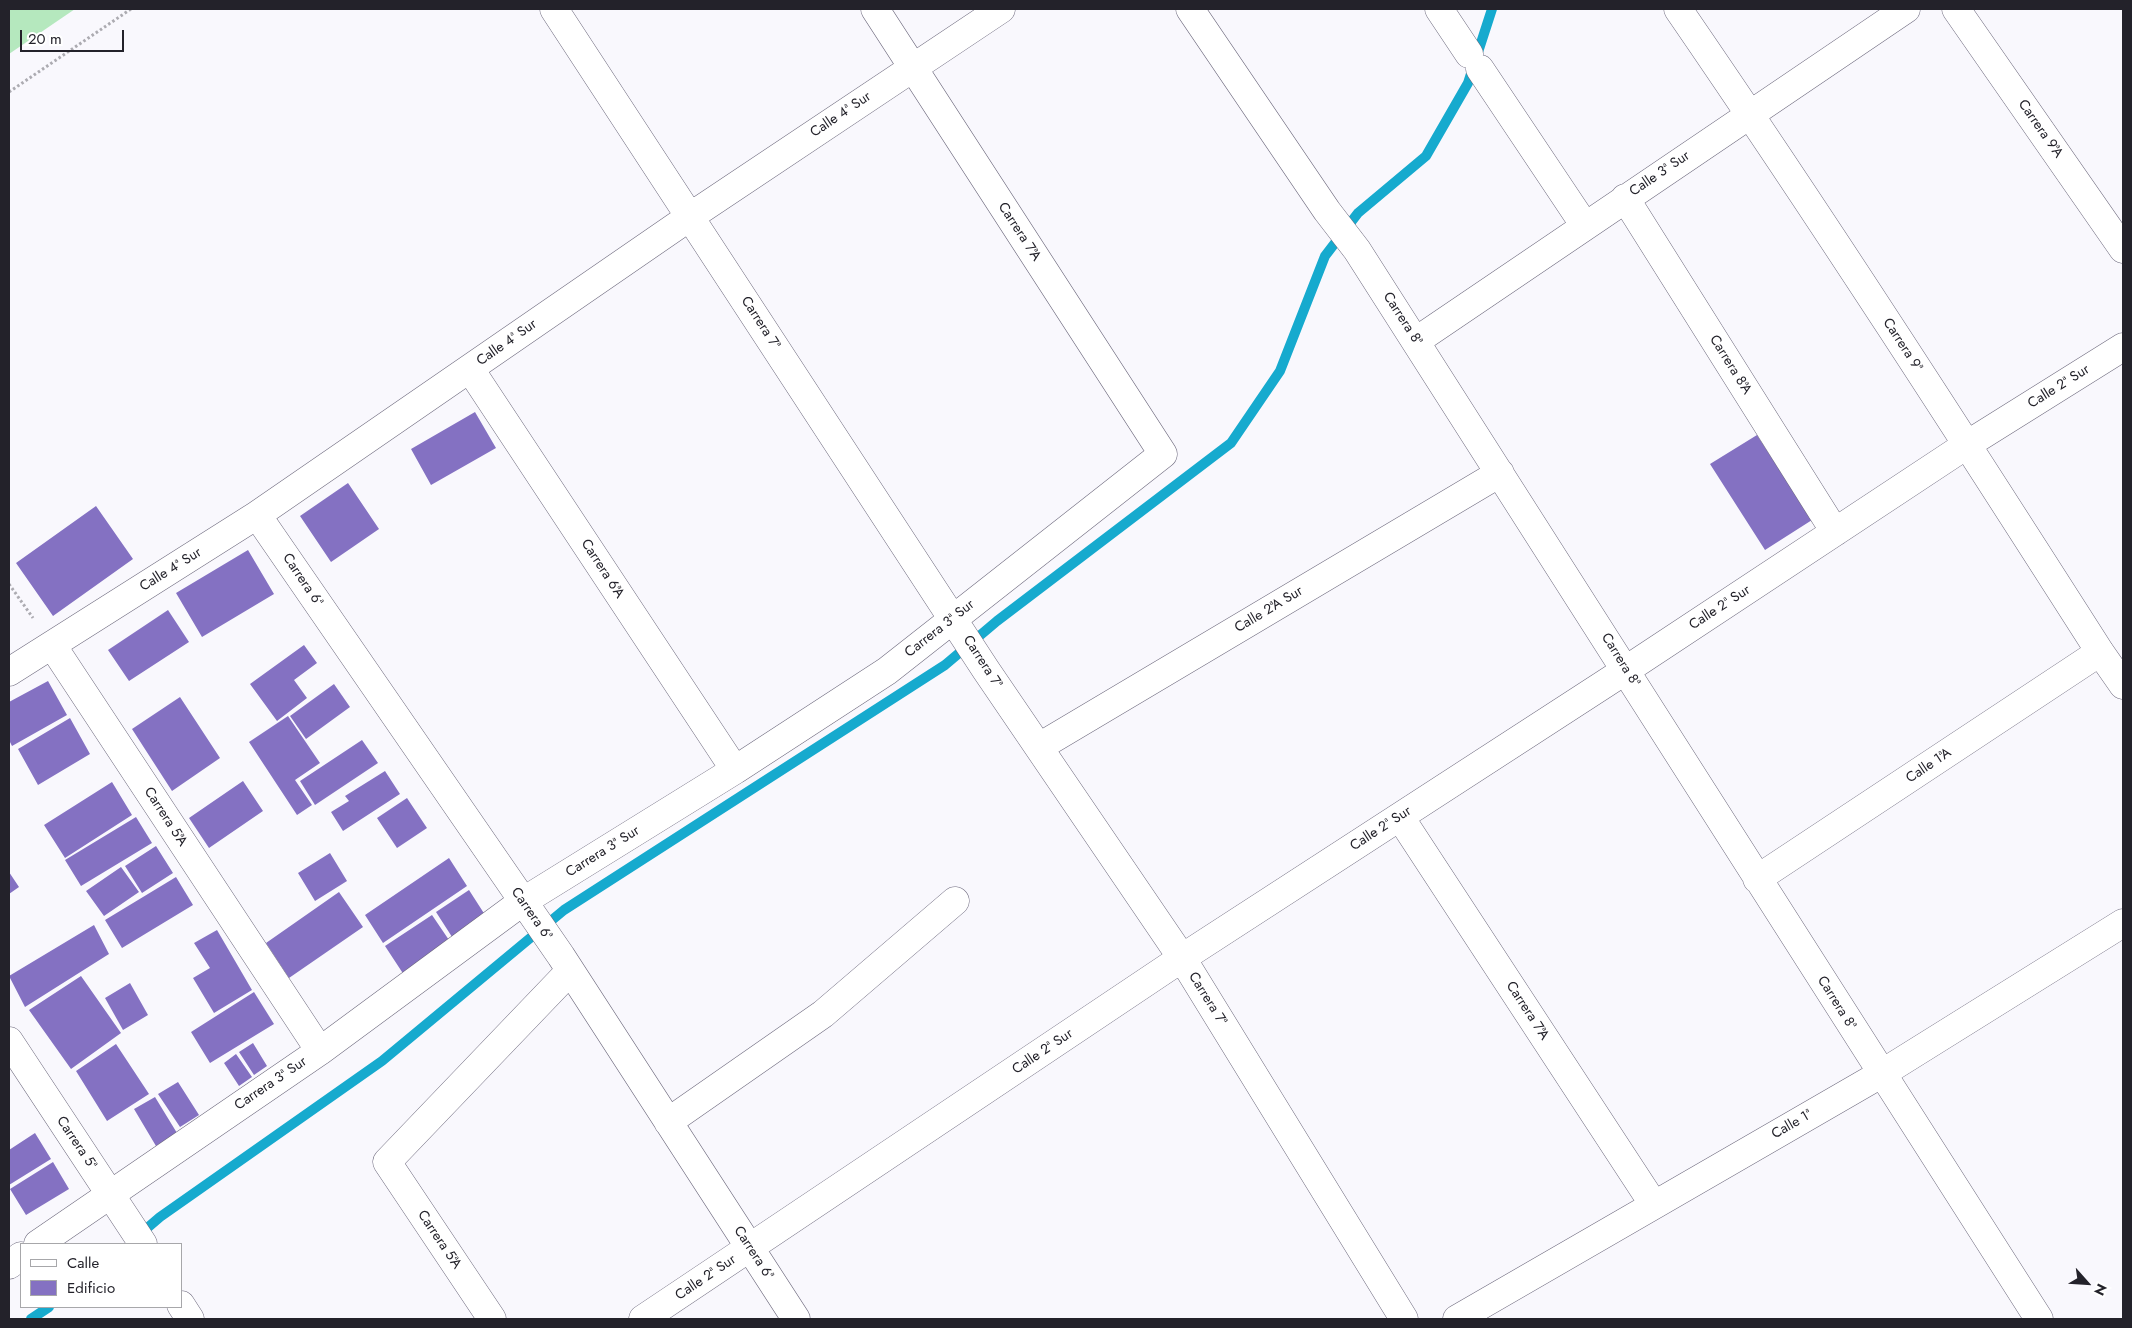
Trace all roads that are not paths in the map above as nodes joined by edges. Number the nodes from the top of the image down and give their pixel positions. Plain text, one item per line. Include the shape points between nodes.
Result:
1 (554, 9) edge
2 (875, 9) edge
3 (1001, 9) edge
4 (1190, 9) edge
5 (1439, 9) edge
6 (1678, 9) edge
7 (1906, 9) edge
8 (1956, 9) edge
9 (913, 67) junction
10 (1750, 113) junction
11 (1625, 198) junction
12 (691, 216) junction
13 (1585, 226) junction
14 (2123, 248) edge
15 (1416, 341) junction
16 (2123, 347) edge
17 (470, 369) junction
18 (1968, 444) junction
19 (1163, 454) joint
20 (1500, 473) junction
21 (258, 515) junction
22 (1835, 532) junction
23 (957, 624) junction
24 (52, 645) junction
25 (2100, 652) junction
26 (1626, 670) junction
27 (9, 672) edge
28 (2123, 685) edge
29 (1039, 747) junction
30 (735, 770) junction
31 (1400, 817) junction
32 (1758, 879) junction
33 (955, 901) dead end
34 (527, 908) junction
35 (2123, 923) edge
36 (1182, 958) junction
37 (566, 964) junction
38 (9, 1041) edge
39 (320, 1051) junction
40 (1881, 1074) junction
41 (668, 1122) junction
42 (110, 1194) junction
43 (1654, 1205) junction
44 (39, 1243) edge
45 (142, 1243) edge
46 (750, 1249) junction
47 (20, 1257) edge
48 (9, 1265) edge
49 (182, 1307) edge
50 (190, 1319) edge
51 (492, 1319) edge
52 (644, 1319) edge
53 (796, 1319) edge
54 (1404, 1319) edge
55 (1458, 1319) edge
56 (2039, 1319) edge

1 - 12 street, Carrera 7ª
2 - 9 street, Carrera 7ªA
3 - 9 street, Calle 4ª Sur
4 - 15 street, Carrera 8ª
5 - 13 street
6 - 10 street, Carrera 9ª
7 - 10 street, Calle 3ª Sur
8 - 14 street, Carrera 9ªA
9 - 12 street, Calle 4ª Sur
9 - 19 street, Carrera 7ªA
10 - 11 street, Calle 3ª Sur
10 - 18 street, Carrera 9ª
11 - 13 street, Calle 3ª Sur
11 - 22 street, Carrera 8ªA
12 - 17 street, Calle 4ª Sur
12 - 23 street, Carrera 7ª
13 - 15 street, Calle 3ª Sur
15 - 20 street, Carrera 8ª
16 - 18 street, Calle 2ª Sur
17 - 21 street, Calle 4ª Sur
17 - 30 street, Carrera 6ªA
18 - 22 street, Calle 2ª Sur
18 - 25 street, Carrera 9ª
19 - 23 street, Carrera 3ª Sur
20 - 26 street, Carrera 8ª
20 - 29 street, Calle 2ªA Sur
21 - 24 street, Calle 4ª Sur
21 - 34 street, Carrera 6ª
22 - 26 street, Calle 2ª Sur
23 - 29 street, Carrera 7ª
23 - 30 street, Carrera 3ª Sur
24 - 27 street, Calle 4ª Sur
24 - 39 street, Carrera 5ªA
25 - 28 street, Carrera 9ª
25 - 32 street, Calle 1ªA
26 - 31 street, Calle 2ª Sur
26 - 32 street, Carrera 8ª
29 - 36 street, Carrera 7ª
30 - 34 street, Carrera 3ª Sur
31 - 36 street, Calle 2ª Sur
31 - 43 street, Carrera 7ªA
32 - 40 street, Carrera 8ª
33 - 41 street via 823,1014
34 - 37 street, Carrera 6ª
34 - 39 street, Carrera 3ª Sur
35 - 40 street, Calle 1ª
36 - 46 street, Calle 2ª Sur
36 - 54 street, Carrera 7ª
37 - 41 street, Carrera 6ª
37 - 51 street, Carrera 5ªA via 387,1162
38 - 42 street, Carrera 5ª
39 - 42 street, Carrera 3ª Sur
40 - 43 street, Calle 1ª
40 - 56 street, Carrera 8ª
41 - 46 street, Carrera 6ª
42 - 44 street, Carrera 3ª Sur
42 - 45 street, Carrera 5ª
43 - 55 street, Calle 1ª
46 - 52 street, Calle 2ª Sur
46 - 53 street, Carrera 6ª
47 - 48 street
49 - 50 street

